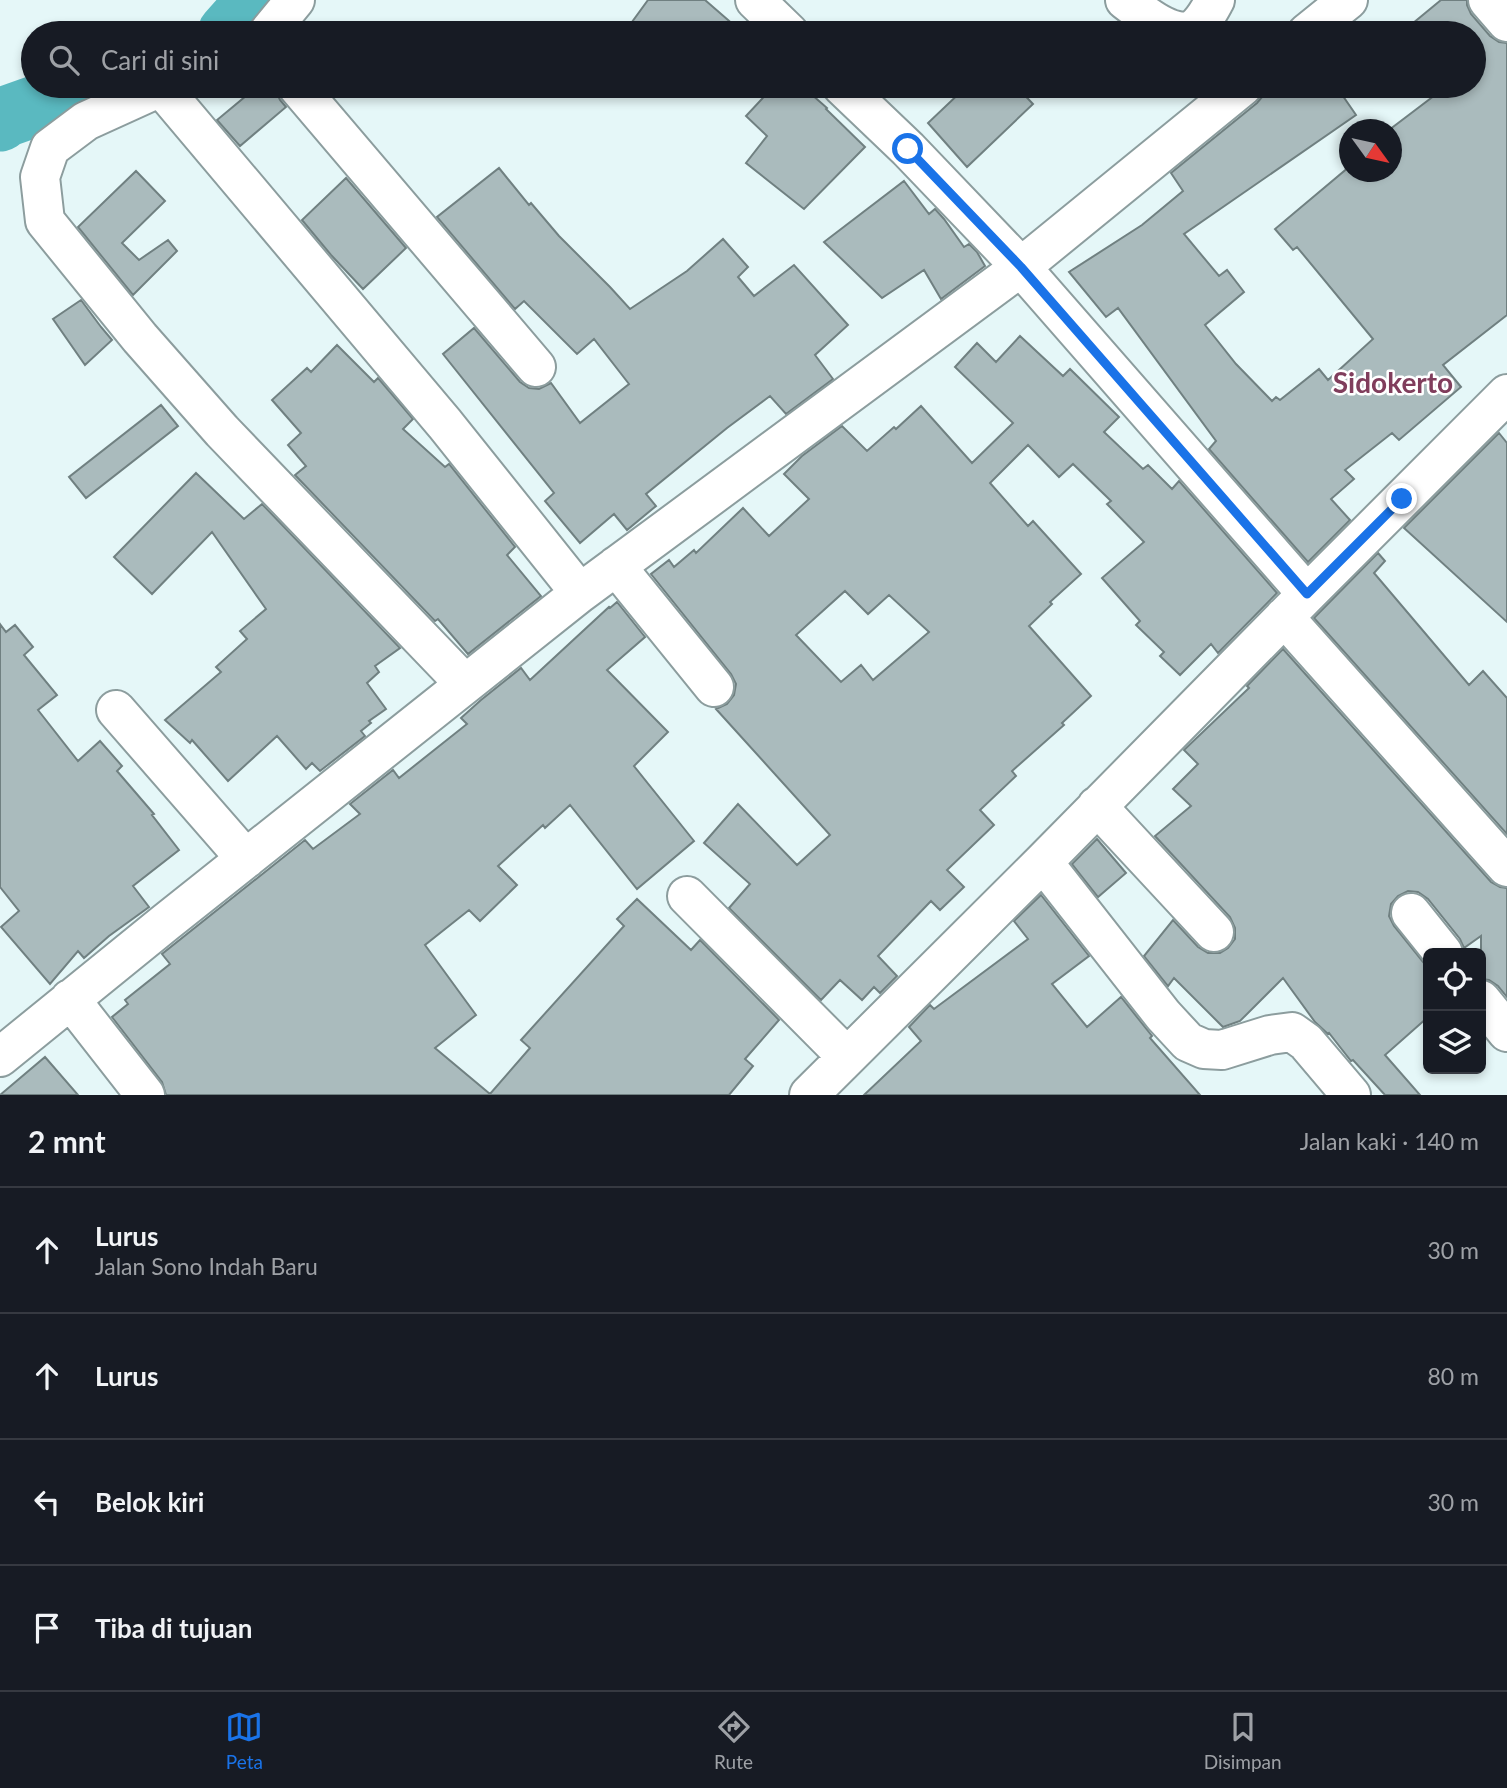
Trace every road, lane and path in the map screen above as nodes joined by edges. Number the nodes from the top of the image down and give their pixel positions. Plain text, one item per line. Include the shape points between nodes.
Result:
1 (295, 0) edge
2 (755, 0) edge
3 (1125, 0) edge
4 (1215, 0) edge
5 (1348, 0) edge
6 (1488, 0) edge
7 (278, 21) edge
8 (777, 21) edge
9 (1154, 21) edge
10 (1200, 21) edge
11 (1322, 21) edge
12 (1507, 22) edge
13 (136, 98) edge
14 (172, 98) edge
15 (306, 98) edge
16 (855, 98) edge
17 (1228, 98) edge
18 (1021, 267) junction
19 (536, 367) dead end
20 (1507, 394) edge
21 (616, 566) junction
22 (580, 593) junction
23 (1295, 606) junction
24 (465, 684) junction
25 (714, 687) dead end
26 (116, 710) dead end
27 (1097, 806) junction
28 (246, 859) junction
29 (1044, 862) junction
30 (1507, 867) edge
31 (687, 896) dead end
32 (1411, 914) dead end
33 (1214, 932) dead end
34 (1439, 948) edge
35 (70, 999) junction
36 (1486, 1006) edge
37 (1507, 1032) edge
38 (0, 1057) edge
39 (847, 1057) junction
40 (145, 1095) edge
41 (809, 1095) edge
42 (1351, 1095) edge

1 - 7 street
2 - 8 street
3 - 9 street
4 - 10 street
5 - 11 street
6 - 12 street
13 - 24 street via 86,121 50,148 40,177 45,222 222,431
14 - 22 street
15 - 19 street
16 - 18 street
17 - 18 street
18 - 21 street
18 - 23 street
20 - 23 street
21 - 22 street
21 - 25 street
22 - 24 street
23 - 27 street
23 - 30 street
24 - 28 street
26 - 28 street
27 - 29 street
27 - 33 street
28 - 35 street
29 - 39 street
29 - 42 street via 1188,1042 1222,1050 1292,1032
31 - 39 street
32 - 34 street
35 - 38 street
35 - 40 street
36 - 37 street
39 - 41 street

